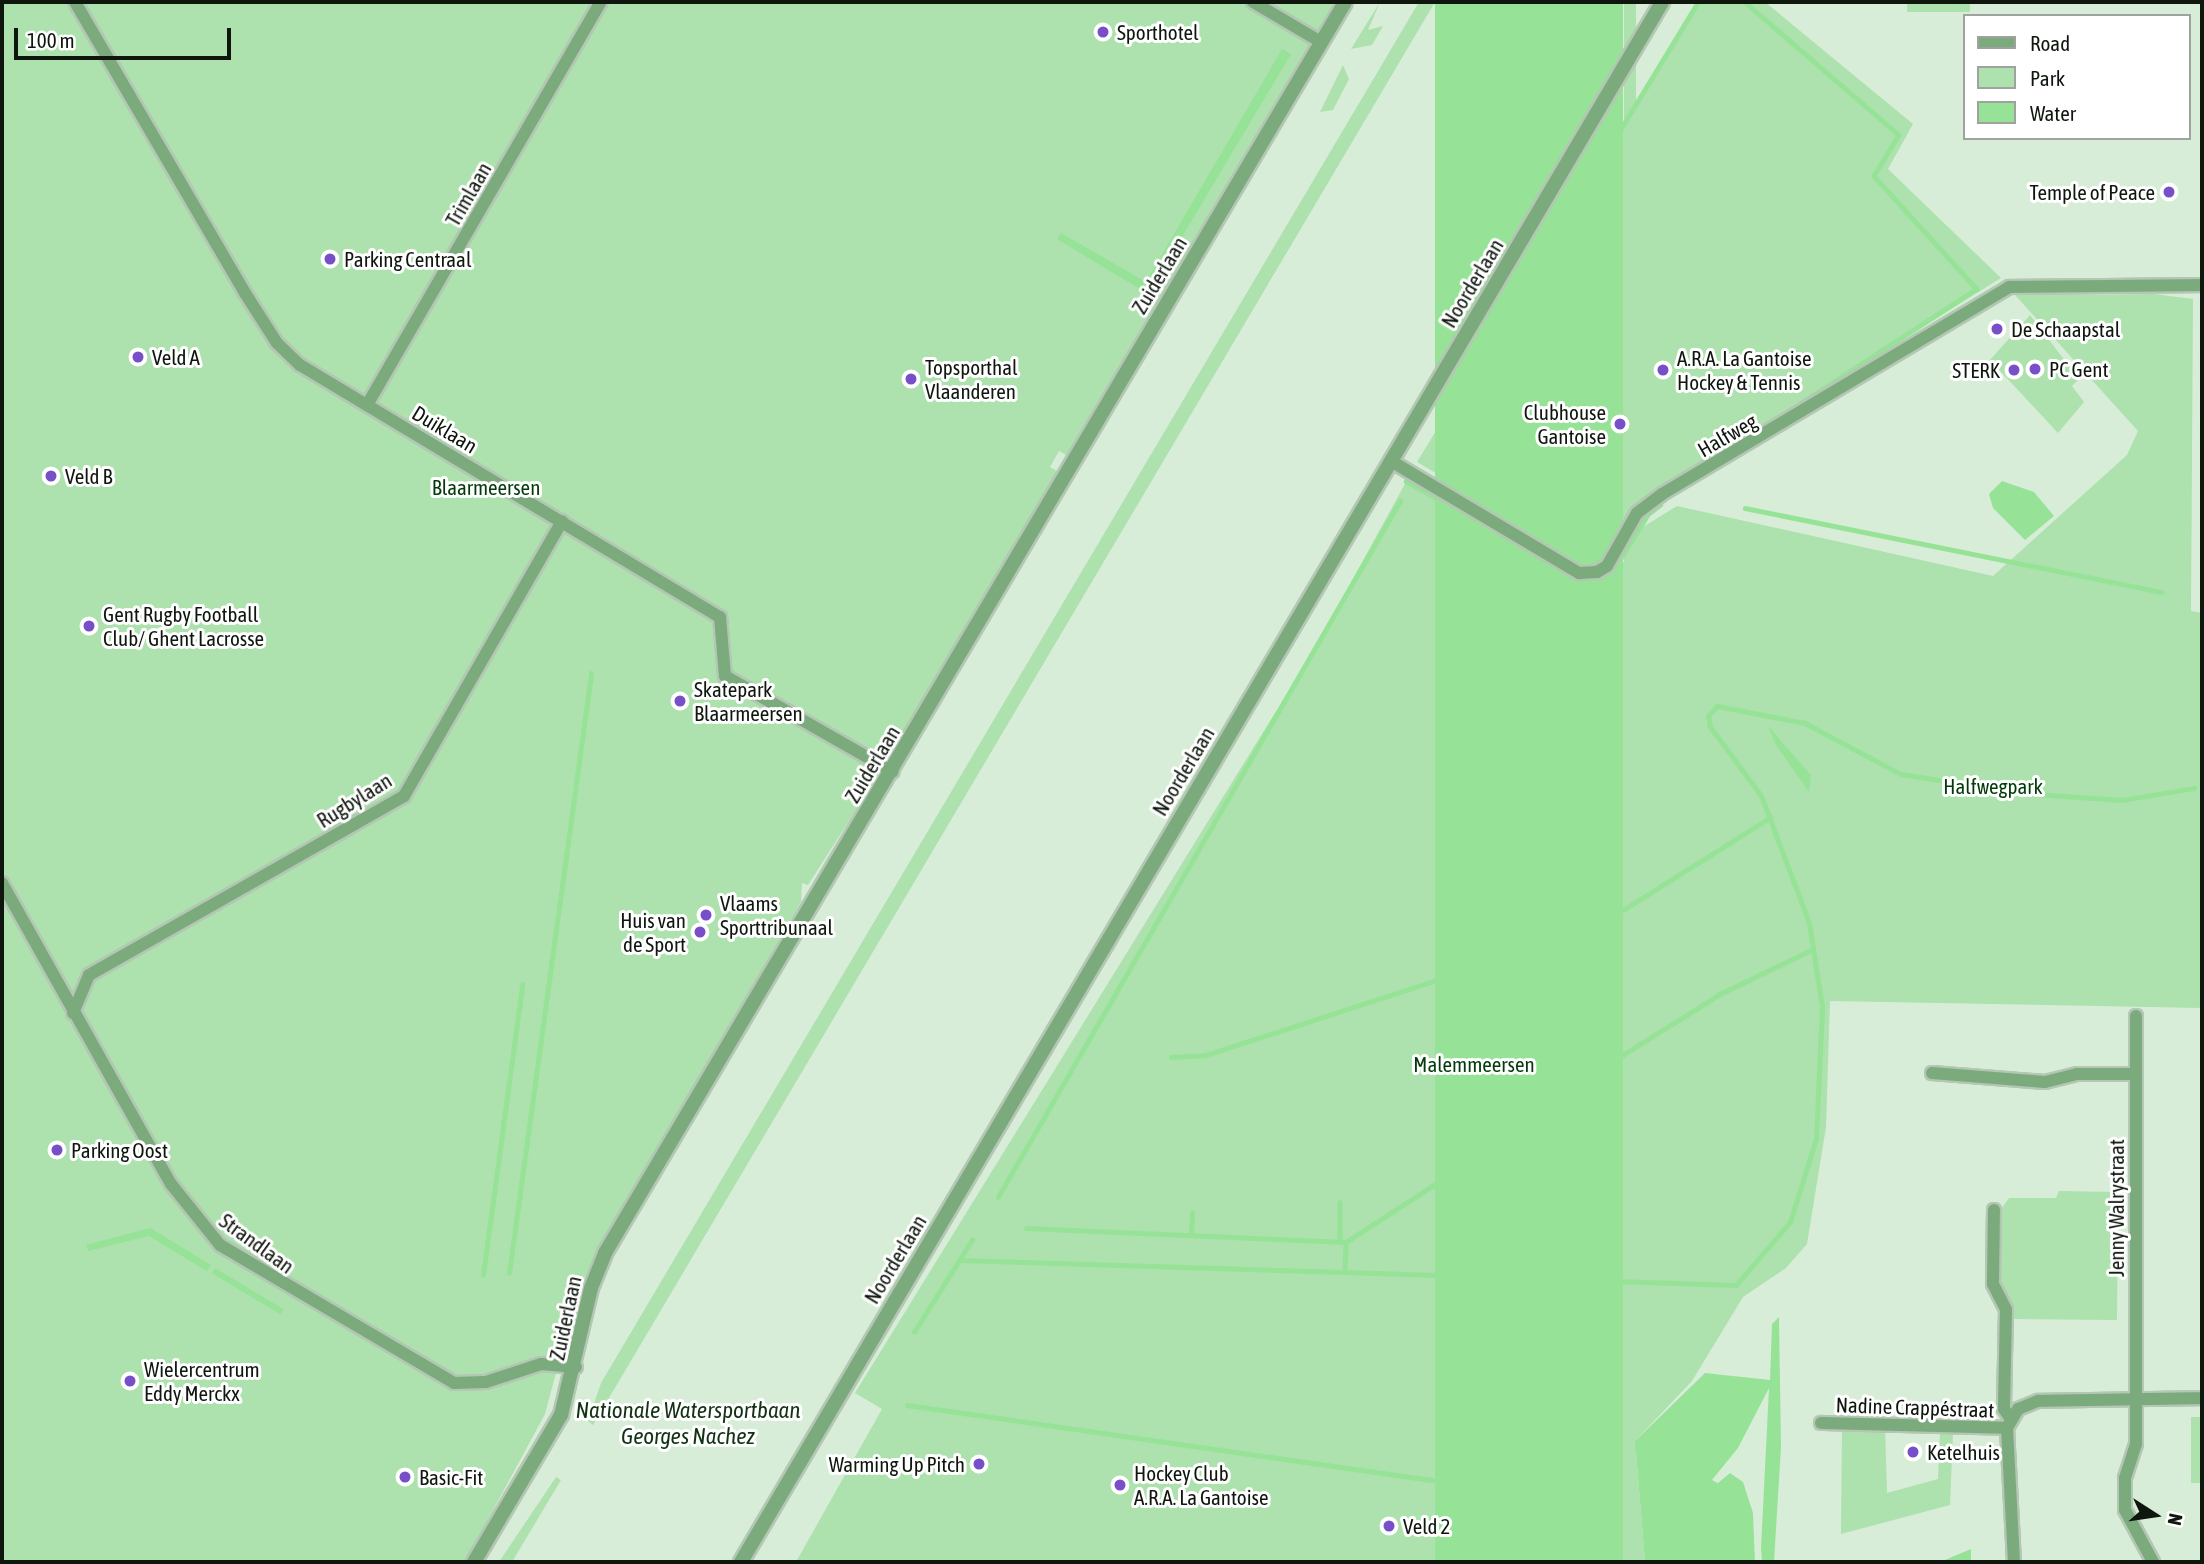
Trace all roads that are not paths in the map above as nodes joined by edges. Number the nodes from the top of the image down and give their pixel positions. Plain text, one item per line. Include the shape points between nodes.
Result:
1 (75, 2) edge
2 (601, 2) edge
3 (1253, 2) edge
4 (1345, 2) edge
5 (1662, 2) edge
6 (1321, 42) junction
7 (2202, 285) edge
8 (367, 405) junction
9 (1391, 461) junction
10 (562, 522) junction
11 (893, 772) junction
12 (2, 883) edge
13 (74, 1013) junction
14 (2136, 1016) dead end
15 (1932, 1073) dead end
16 (2134, 1074) junction
17 (1994, 1210) dead end
18 (576, 1367) junction
19 (2202, 1398) edge
20 (2137, 1399) junction
21 (1821, 1423) dead end
22 (2009, 1423) junction
23 (474, 1562) edge
24 (741, 1562) edge
25 (2014, 1562) edge
26 (2153, 1562) edge

1 - 8 street, Duiklaan via 277,343 300,365
2 - 8 street, Trimlaan
3 - 6 street
4 - 6 street, Zuiderlaan
5 - 9 street, Noorderlaan
6 - 11 street, Zuiderlaan
7 - 9 street, Halfweg via 2009,288 1662,494 1637,513 1607,566 1597,572 1579,573
8 - 10 street, Duiklaan
9 - 24 street, Noorderlaan
10 - 11 street, Duiklaan via 716,614 725,676
10 - 13 street, Rugbylaan via 404,796 89,975
11 - 18 street, Zuiderlaan via 606,1253 590,1288
12 - 13 street, Strandlaan
13 - 18 street, Strandlaan via 171,1184 206,1231 235,1257 434,1376 471,1384 541,1364
14 - 16 street, Jenny Walrystraat
15 - 16 street via 2045,1082 2077,1074
16 - 20 street, Jenny Walrystraat
17 - 22 street, Nadine Crappéstraat via 1993,1284 2006,1310 2004,1409
18 - 23 street, Zuiderlaan via 561,1415
19 - 20 street, Nadine Crappéstraat
20 - 22 street, Nadine Crappéstraat via 2038,1401
20 - 26 street, Jenny Walrystraat via 2125,1510
21 - 22 street, Nadine Crappéstraat
22 - 25 street, Nadine Crappéstraat

